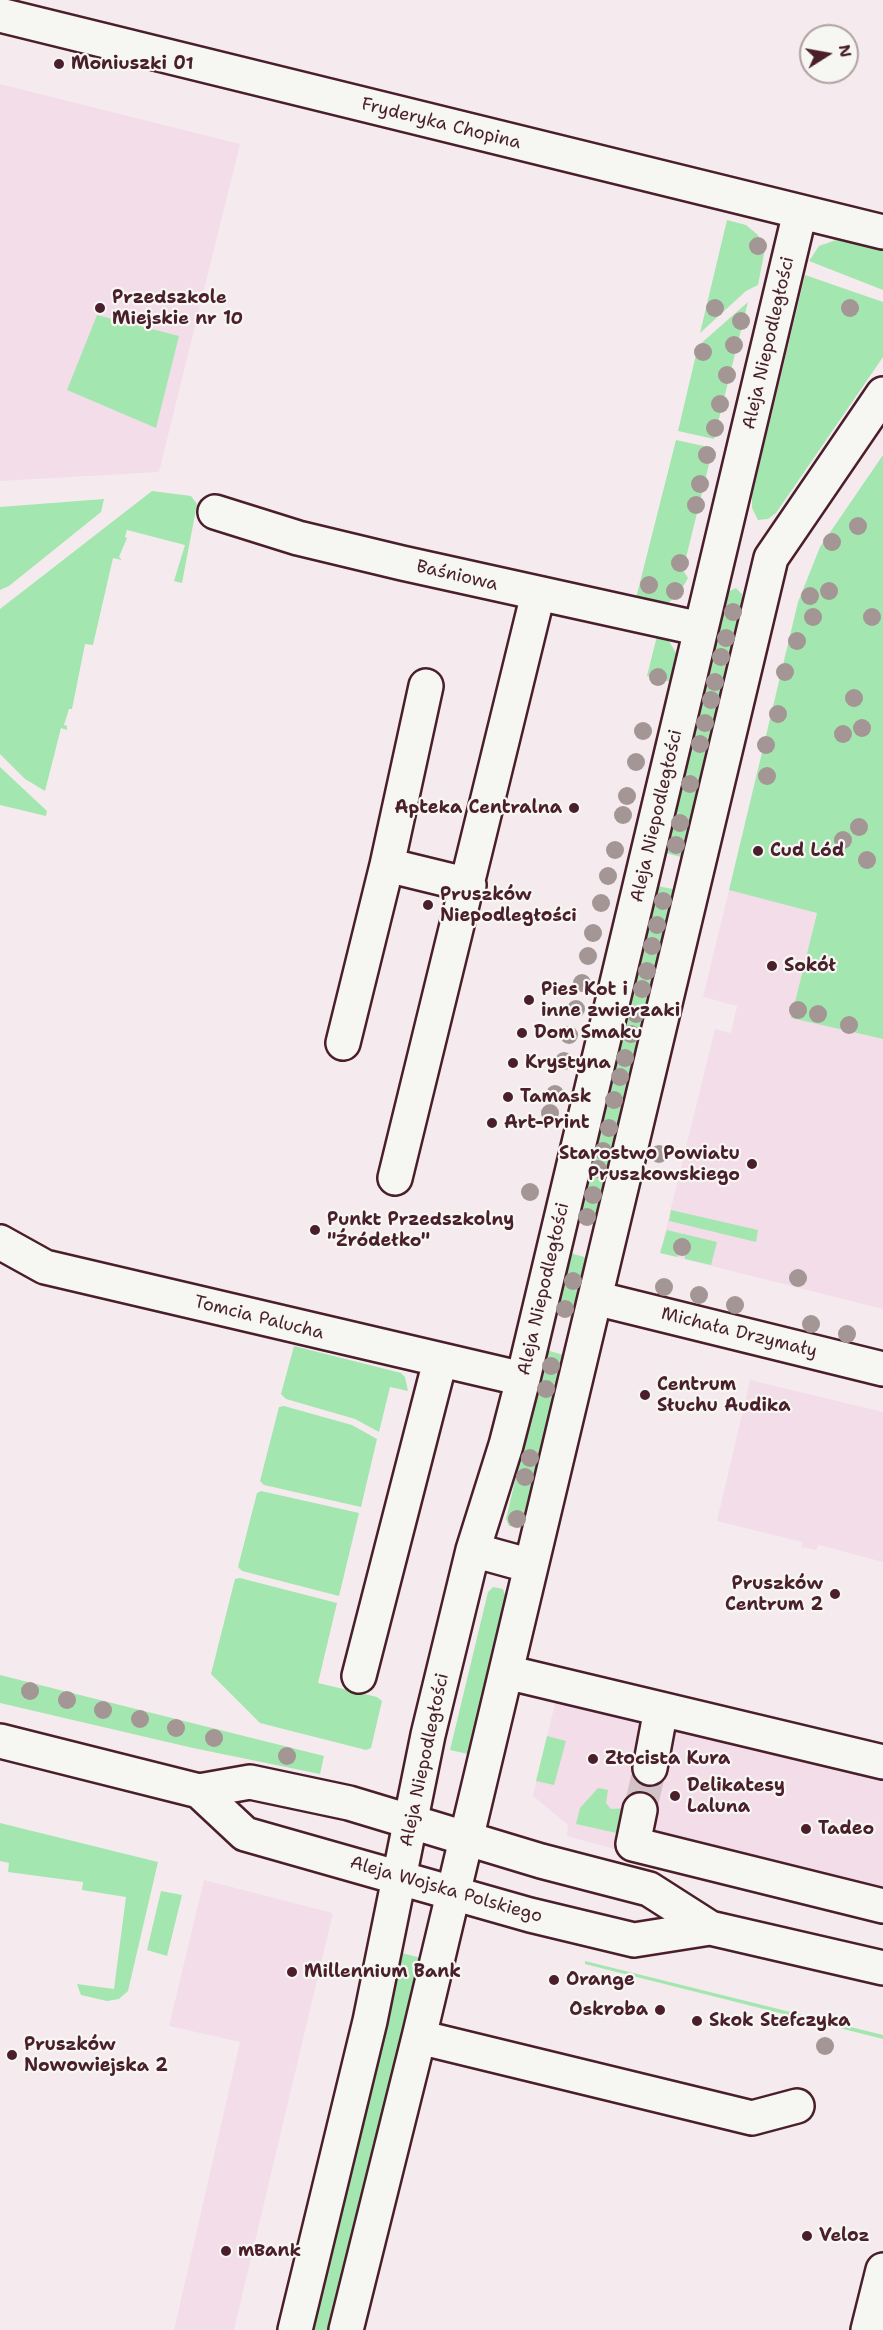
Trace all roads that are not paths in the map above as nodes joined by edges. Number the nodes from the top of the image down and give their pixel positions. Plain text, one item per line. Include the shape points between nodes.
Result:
1 (0, 15) edge
2 (800, 212) junction
3 (883, 232) edge
4 (883, 394) edge
5 (215, 512) dead end
6 (721, 544) junction
7 (771, 558) junction
8 (538, 594) junction
9 (701, 629) junction
10 (426, 686) dead end
11 (387, 865) junction
12 (469, 885) junction
13 (343, 1043) dead end
14 (395, 1178) dead end
15 (0, 1242) edge
16 (596, 1298) junction
17 (440, 1361) junction
18 (883, 1369) edge
19 (523, 1379) junction
20 (473, 1550) junction
21 (531, 1566) junction
22 (506, 1672) junction
23 (359, 1676) dead end
24 (661, 1710) junction
25 (0, 1741) edge
26 (883, 1762) edge
27 (650, 1768) tunnel mouth
28 (199, 1791) junction
29 (640, 1810) tunnel mouth
30 (411, 1821) junction
31 (466, 1838) junction
32 (400, 1878) junction
33 (453, 1893) junction
34 (883, 1906) edge
35 (710, 1928) junction
36 (883, 1968) edge
37 (419, 2037) junction
38 (797, 2106) dead end
39 (883, 2270) edge
40 (295, 2330) edge
41 (346, 2330) edge
42 (868, 2330) edge

1 - 2 street, Fryderyka Chopina
2 - 3 street, Fryderyka Chopina
2 - 6 street, Aleja Niepodległości
4 - 7 street
5 - 8 street, Baśniowa via 298,538
6 - 7 street
6 - 9 street, Aleja Niepodległości
7 - 16 street
8 - 9 street, Baśniowa
8 - 12 street
9 - 19 street, Aleja Niepodległości
10 - 11 street
11 - 12 street
11 - 13 street
12 - 14 street
15 - 17 street, Tomcia Palucha via 45,1267
16 - 18 street, Michała Drzymały
16 - 21 street
17 - 19 street, Tomcia Palucha
17 - 23 street
19 - 20 street, Aleja Niepodległości
20 - 21 street
20 - 30 street, Aleja Niepodległości
21 - 22 street
22 - 24 street
22 - 31 street
24 - 26 street
24 - 27 street
25 - 28 street, Aleja Wojska Polskiego
28 - 30 street, Aleja Wojska Polskiego via 250,1782
28 - 32 street, Aleja Wojska Polskiego via 244,1834
29 - 34 street via 633,1844
30 - 31 street, Aleja Wojska Polskiego
30 - 32 street, Aleja Niepodległości
31 - 33 street
31 - 35 street, Aleja Wojska Polskiego via 649,1889
32 - 33 street, Aleja Wojska Polskiego
32 - 40 street, Aleja Niepodległości
33 - 35 street, Aleja Wojska Polskiego via 634,1940
33 - 37 street
35 - 36 street, Aleja Wojska Polskiego
37 - 38 street via 752,2118
37 - 41 street
39 - 42 street

